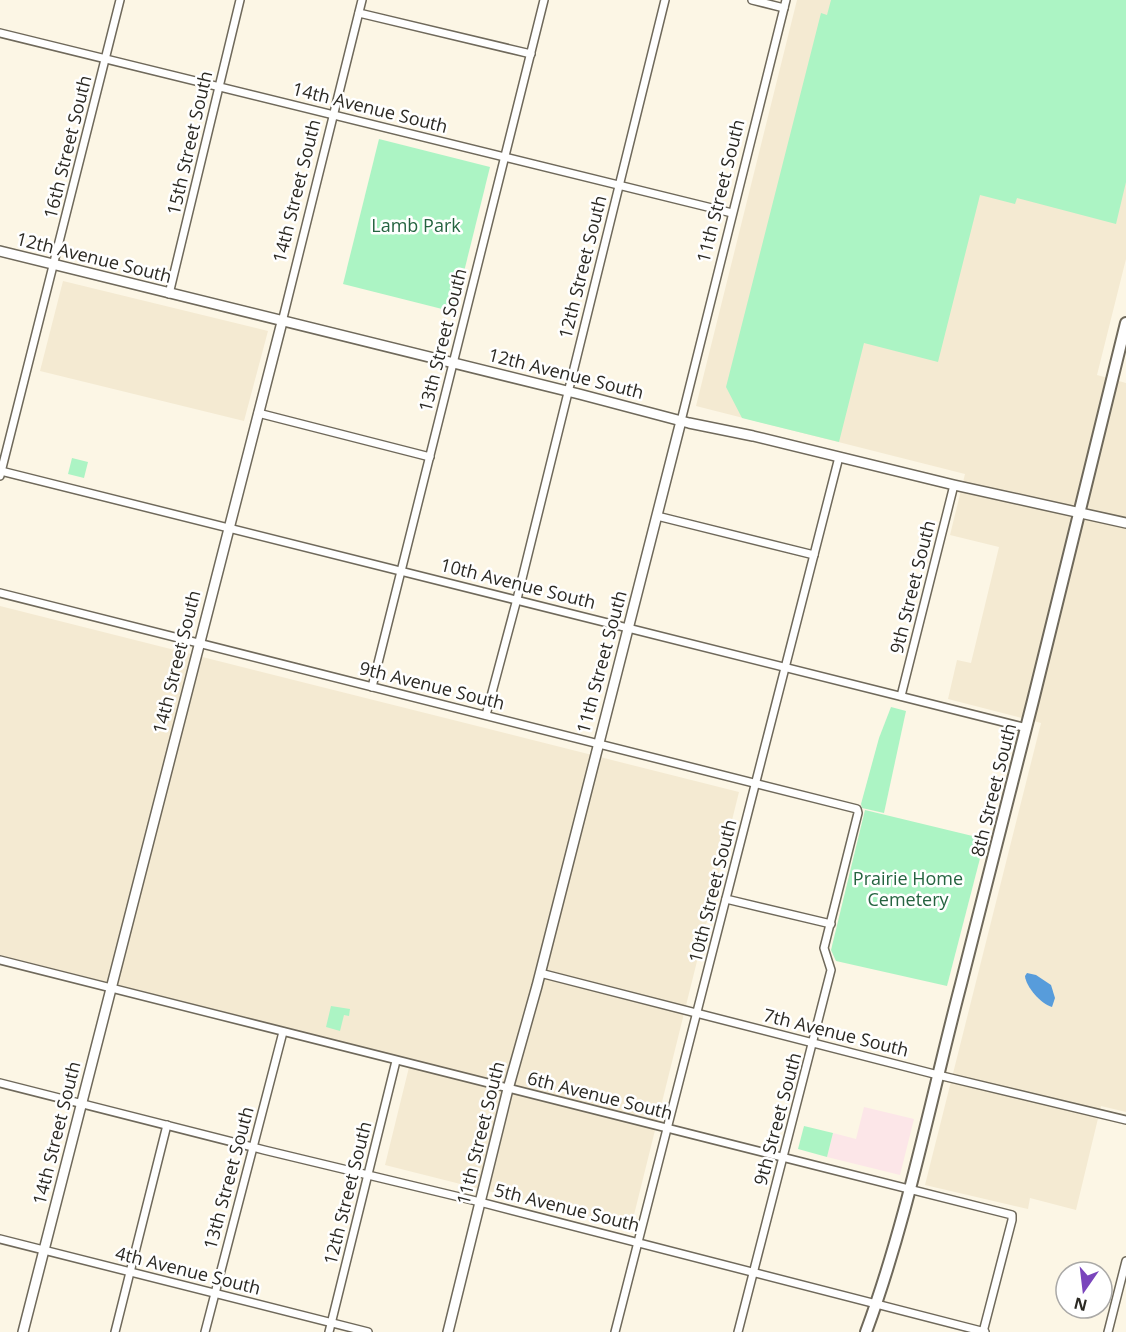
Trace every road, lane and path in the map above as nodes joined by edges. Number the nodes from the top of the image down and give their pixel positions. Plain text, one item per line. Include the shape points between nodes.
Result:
1 (120, 0) edge
2 (240, 0) edge
3 (362, 0) edge
4 (544, 0) edge
5 (666, 0) edge
6 (752, 0) edge
7 (786, 0) edge
8 (784, 8) junction
9 (359, 13) junction
10 (0, 33) edge
11 (531, 54) junction
12 (106, 58) junction
13 (218, 87) junction
14 (333, 114) junction
15 (505, 157) junction
16 (618, 184) junction
17 (732, 213) junction
18 (0, 251) edge
19 (54, 264) junction
20 (169, 294) junction
21 (282, 322) junction
22 (1126, 323) edge
23 (453, 363) junction
24 (568, 391) junction
25 (258, 413) junction
26 (681, 421) junction
27 (430, 457) junction
28 (839, 457) junction
29 (1, 473) edge
30 (954, 485) junction
31 (1079, 512) junction
32 (657, 516) junction
33 (1126, 523) edge
34 (229, 528) junction
35 (814, 555) junction
36 (402, 570) junction
37 (0, 593) edge
38 (517, 599) junction
39 (628, 628) junction
40 (199, 643) junction
41 (785, 667) junction
42 (372, 687) junction
43 (901, 696) junction
44 (486, 715) junction
45 (1027, 728) junction
46 (598, 744) junction
47 (756, 783) junction
48 (857, 809) joint
49 (726, 899) junction
50 (831, 924) junction
51 (0, 960) edge
52 (540, 973) junction
53 (111, 987) junction
54 (697, 1013) junction
55 (283, 1032) junction
56 (814, 1043) junction
57 (396, 1061) junction
58 (938, 1075) junction
59 (0, 1083) edge
60 (508, 1089) junction
61 (81, 1103) junction
62 (1126, 1120) edge
63 (167, 1125) junction
64 (667, 1129) junction
65 (253, 1147) junction
66 (783, 1158) junction
67 (368, 1175) junction
68 (909, 1189) junction
69 (481, 1202) junction
70 (0, 1239) edge
71 (638, 1242) junction
72 (44, 1250) junction
73 (1126, 1261) edge
74 (755, 1271) junction
75 (130, 1272) junction
76 (215, 1293) junction
77 (877, 1304) junction
78 (331, 1323) junction
79 (23, 1332) edge
80 (115, 1332) edge
81 (205, 1332) edge
82 (328, 1332) edge
83 (368, 1332) edge
84 (448, 1332) edge
85 (615, 1332) edge
86 (738, 1332) edge
87 (866, 1332) edge
88 (984, 1332) edge
89 (1108, 1332) edge

1 - 12 street, 16th Street South
2 - 13 street, 15th Street South
3 - 9 street, 14th Street South
4 - 11 street, 13th Street South
5 - 16 street, 12th Street South
6 - 8 street
7 - 8 street, 11th Street South
8 - 17 street, 11th Street South
9 - 11 street
9 - 14 street, 14th Street South
10 - 12 street, 14th Avenue South
11 - 15 street, 13th Street South
12 - 13 street, 14th Avenue South
12 - 19 street, 16th Street South
13 - 14 street, 14th Avenue South
13 - 20 street, 15th Street South
14 - 15 street, 14th Avenue South
14 - 21 street, 14th Street South
15 - 16 street, 14th Avenue South
15 - 23 street, 13th Street South
16 - 17 street, 14th Avenue South
16 - 24 street, 12th Street South
17 - 26 street, 11th Street South
18 - 19 street, 12th Avenue South
19 - 20 street, 12th Avenue South
19 - 29 street, 16th Street South
20 - 21 street, 12th Avenue South
21 - 23 street, 12th Avenue South
21 - 25 street, 14th Street South
22 - 31 main road, 8th Street South
23 - 24 street, 12th Avenue South
23 - 27 street, 13th Street South
24 - 26 street, 12th Avenue South
24 - 38 street, 12th Street South
25 - 27 street
25 - 34 street, 14th Street South
26 - 28 street, 12th Avenue South
26 - 32 street, 11th Street South
27 - 36 street, 13th Street South
28 - 30 street, 12th Avenue South
28 - 35 street, 10th Street South
29 - 34 street, 10th Avenue South
30 - 31 street, 12th Avenue South
30 - 43 street, 9th Street South
31 - 33 street, 12th Avenue South
31 - 45 main road, 8th Street South
32 - 35 street
32 - 39 street, 11th Street South
34 - 36 street, 10th Avenue South
34 - 40 street, 14th Street South
35 - 41 street, 10th Street South
36 - 38 street, 10th Avenue South
36 - 42 street, 13th Street South
37 - 40 street, 9th Avenue South
38 - 39 street, 10th Avenue South
38 - 44 street, 12th Street South
39 - 41 street, 10th Avenue South
39 - 46 street, 11th Street South
40 - 42 street, 9th Avenue South
40 - 53 street, 14th Street South
41 - 43 street, 10th Avenue South
41 - 47 street, 10th Street South
42 - 44 street, 9th Avenue South
43 - 45 street, 10th Avenue South
44 - 46 street, 9th Avenue South
45 - 58 main road, 8th Street South
46 - 47 street, 9th Avenue South
46 - 52 street, 11th Street South
47 - 48 street, 9th Avenue South
47 - 49 street, 10th Street South
48 - 50 street, 9th Street South
49 - 50 street
49 - 54 street, 10th Street South
50 - 56 street, 9th Street South via 825,948 831,970
51 - 53 street, 6th Avenue South
52 - 54 street, 7th Avenue South
52 - 60 street, 11th Street South
53 - 55 street, 6th Avenue South
53 - 61 street, 14th Street South
54 - 56 street, 7th Avenue South
54 - 64 street, 10th Street South
55 - 57 street, 6th Avenue South
55 - 65 street, 13th Street South
56 - 58 street, 7th Avenue South
56 - 66 street, 9th Street South
57 - 60 street, 6th Avenue South
57 - 67 street, 12th Street South
58 - 62 street, 7th Avenue South
58 - 68 main road, 8th Street South
59 - 61 street, 5th Avenue South
60 - 64 street, 6th Avenue South
60 - 69 street, 11th Street South
61 - 63 street, 5th Avenue South
61 - 72 street, 14th Street South
63 - 65 street, 5th Avenue South
63 - 75 street
64 - 66 street, 6th Avenue South
64 - 71 street, 10th Street South
65 - 67 street, 5th Avenue South
65 - 76 street, 13th Street South
66 - 68 street, 6th Avenue South
66 - 74 street, 9th Street South
67 - 69 street, 5th Avenue South
67 - 78 street, 12th Street South
68 - 77 main road, 8th Street South
68 - 88 street, 6th Avenue South via 1012,1215
69 - 71 street, 5th Avenue South
69 - 84 street, 11th Street South
70 - 72 street, 4th Avenue South
71 - 74 street, 5th Avenue South
71 - 85 street, 10th Street South
72 - 75 street, 4th Avenue South
72 - 79 street, 14th Street South
73 - 89 street
74 - 77 street, 5th Avenue South
74 - 86 street, 9th Street South
75 - 76 street, 4th Avenue South
75 - 80 street
76 - 78 street, 4th Avenue South
76 - 81 street, 13th Street South
77 - 87 main road, 8th Street South
77 - 88 street, 5th Avenue South
78 - 82 street, 12th Street South
78 - 83 street, 4th Avenue South

